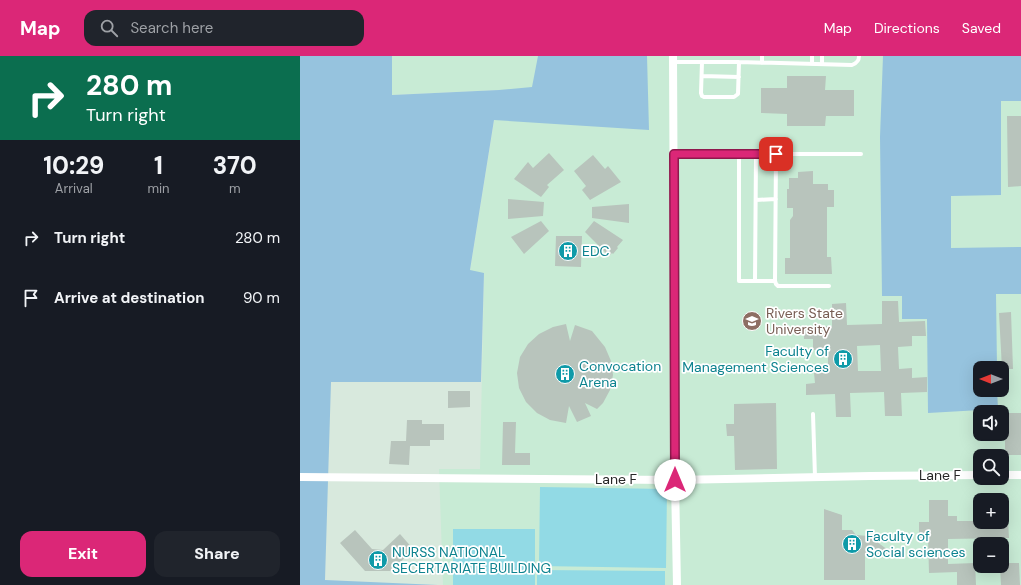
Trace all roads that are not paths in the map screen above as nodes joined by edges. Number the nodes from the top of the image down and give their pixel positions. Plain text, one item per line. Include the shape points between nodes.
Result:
1 (762, 56) edge
2 (812, 56) edge
3 (822, 56) edge
4 (859, 56) edge
5 (673, 59) edge
6 (702, 62) junction
7 (739, 62) junction
8 (762, 63) junction
9 (812, 64) junction
10 (822, 64) junction
11 (702, 76) junction
12 (739, 76) junction
13 (674, 154) junction
14 (739, 154) junction
15 (756, 154) junction
16 (776, 154) junction
17 (860, 154) dead end
18 (776, 199) junction
19 (756, 200) junction
20 (756, 281) junction
21 (775, 281) junction
22 (828, 286) dead end
23 (814, 414) dead end
24 (973, 475) edge
25 (1009, 475) edge
26 (1021, 475) edge
27 (300, 477) edge
28 (815, 477) junction
29 (675, 480) junction
30 (677, 585) edge

1 - 8 lane
2 - 9 lane
3 - 10 lane
4 - 10 lane via 857,63 852,65
5 - 6 lane
5 - 13 street
6 - 7 lane
6 - 11 lane
7 - 8 lane
7 - 12 lane
8 - 9 lane
9 - 10 lane
11 - 12 lane
11 - 12 lane via 702,96 734,97 738,94
13 - 14 lane
13 - 29 street
14 - 15 lane
14 - 20 lane via 739,281
15 - 16 lane
15 - 19 lane
16 - 17 lane
16 - 18 lane
18 - 19 lane
18 - 21 lane
19 - 20 lane
20 - 21 lane
21 - 22 lane via 778,286
23 - 28 lane
24 - 28 street, Lane F
25 - 26 street
27 - 29 street, Lane F
28 - 29 street, Lane F
29 - 30 street

